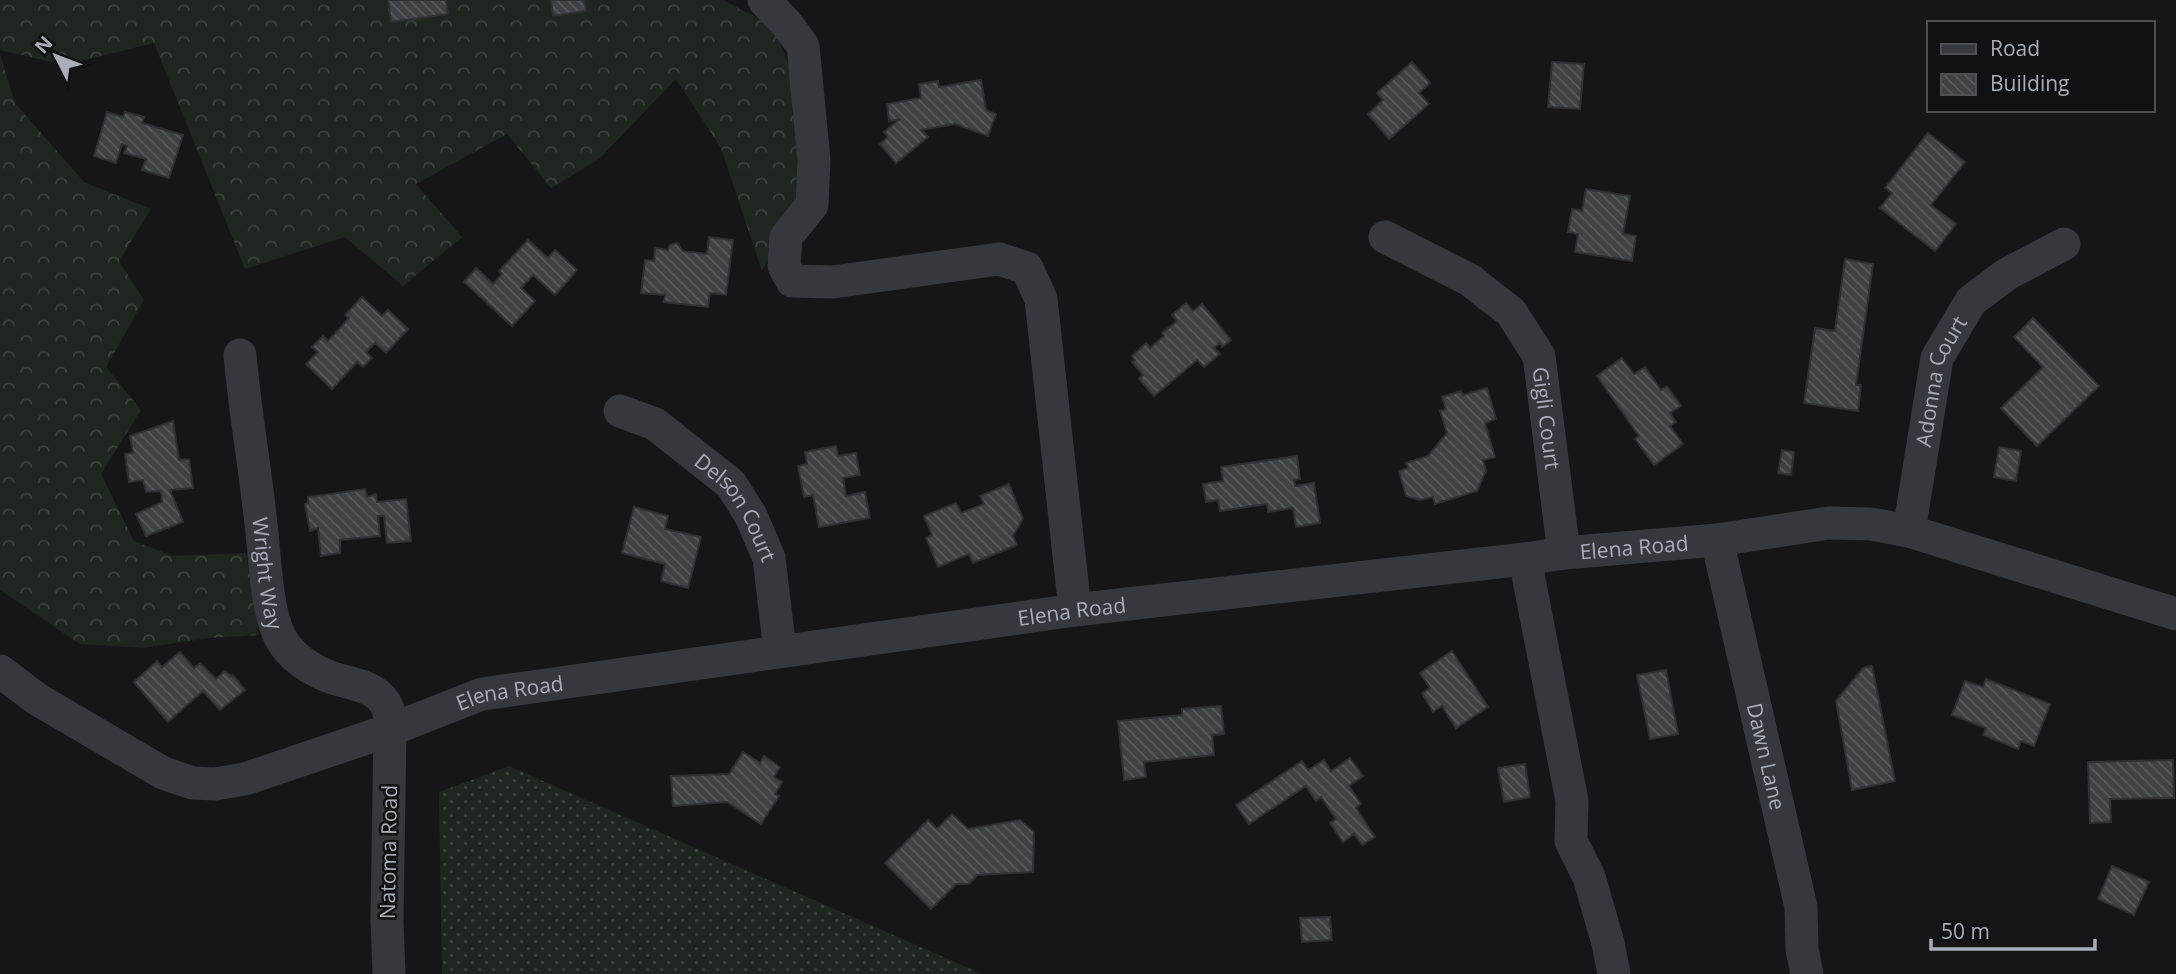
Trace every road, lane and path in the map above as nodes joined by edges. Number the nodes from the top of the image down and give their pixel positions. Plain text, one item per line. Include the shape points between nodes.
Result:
1 (764, 0) edge
2 (1385, 237) dead end
3 (2064, 244) dead end
4 (240, 355) dead end
5 (620, 411) dead end
6 (1909, 531) junction
7 (1717, 540) junction
8 (1564, 553) junction
9 (1525, 559) junction
10 (1075, 610) junction
11 (2176, 614) edge
12 (780, 651) junction
13 (0, 671) edge
14 (390, 730) junction
15 (390, 974) edge
16 (1614, 974) edge
17 (1807, 974) edge

1 - 10 street via 803,46 814,160 812,205 786,237 784,266 792,281 833,282 999,259 1027,268 1041,299
2 - 8 street, Gigli Court via 1470,280 1511,312 1539,356
3 - 6 street, Adonna Court via 2007,274 1970,301 1937,358
4 - 14 street, Wright Way via 272,616 281,639 302,663 326,676 369,688 381,697
5 - 12 street, Delson Court via 655,424 731,484 769,558
6 - 7 street, Elena Road via 1829,523
6 - 11 street, Elena Road
7 - 8 street, Elena Road
7 - 17 street, Dawn Lane via 1801,907
8 - 9 street, Elena Road
9 - 10 street, Elena Road
9 - 16 street via 1572,801 1571,841 1589,877
10 - 12 street, Elena Road
12 - 14 street, Elena Road via 482,694
13 - 14 street, Elena Road via 123,751 193,783 245,779
14 - 15 street, Natoma Road

